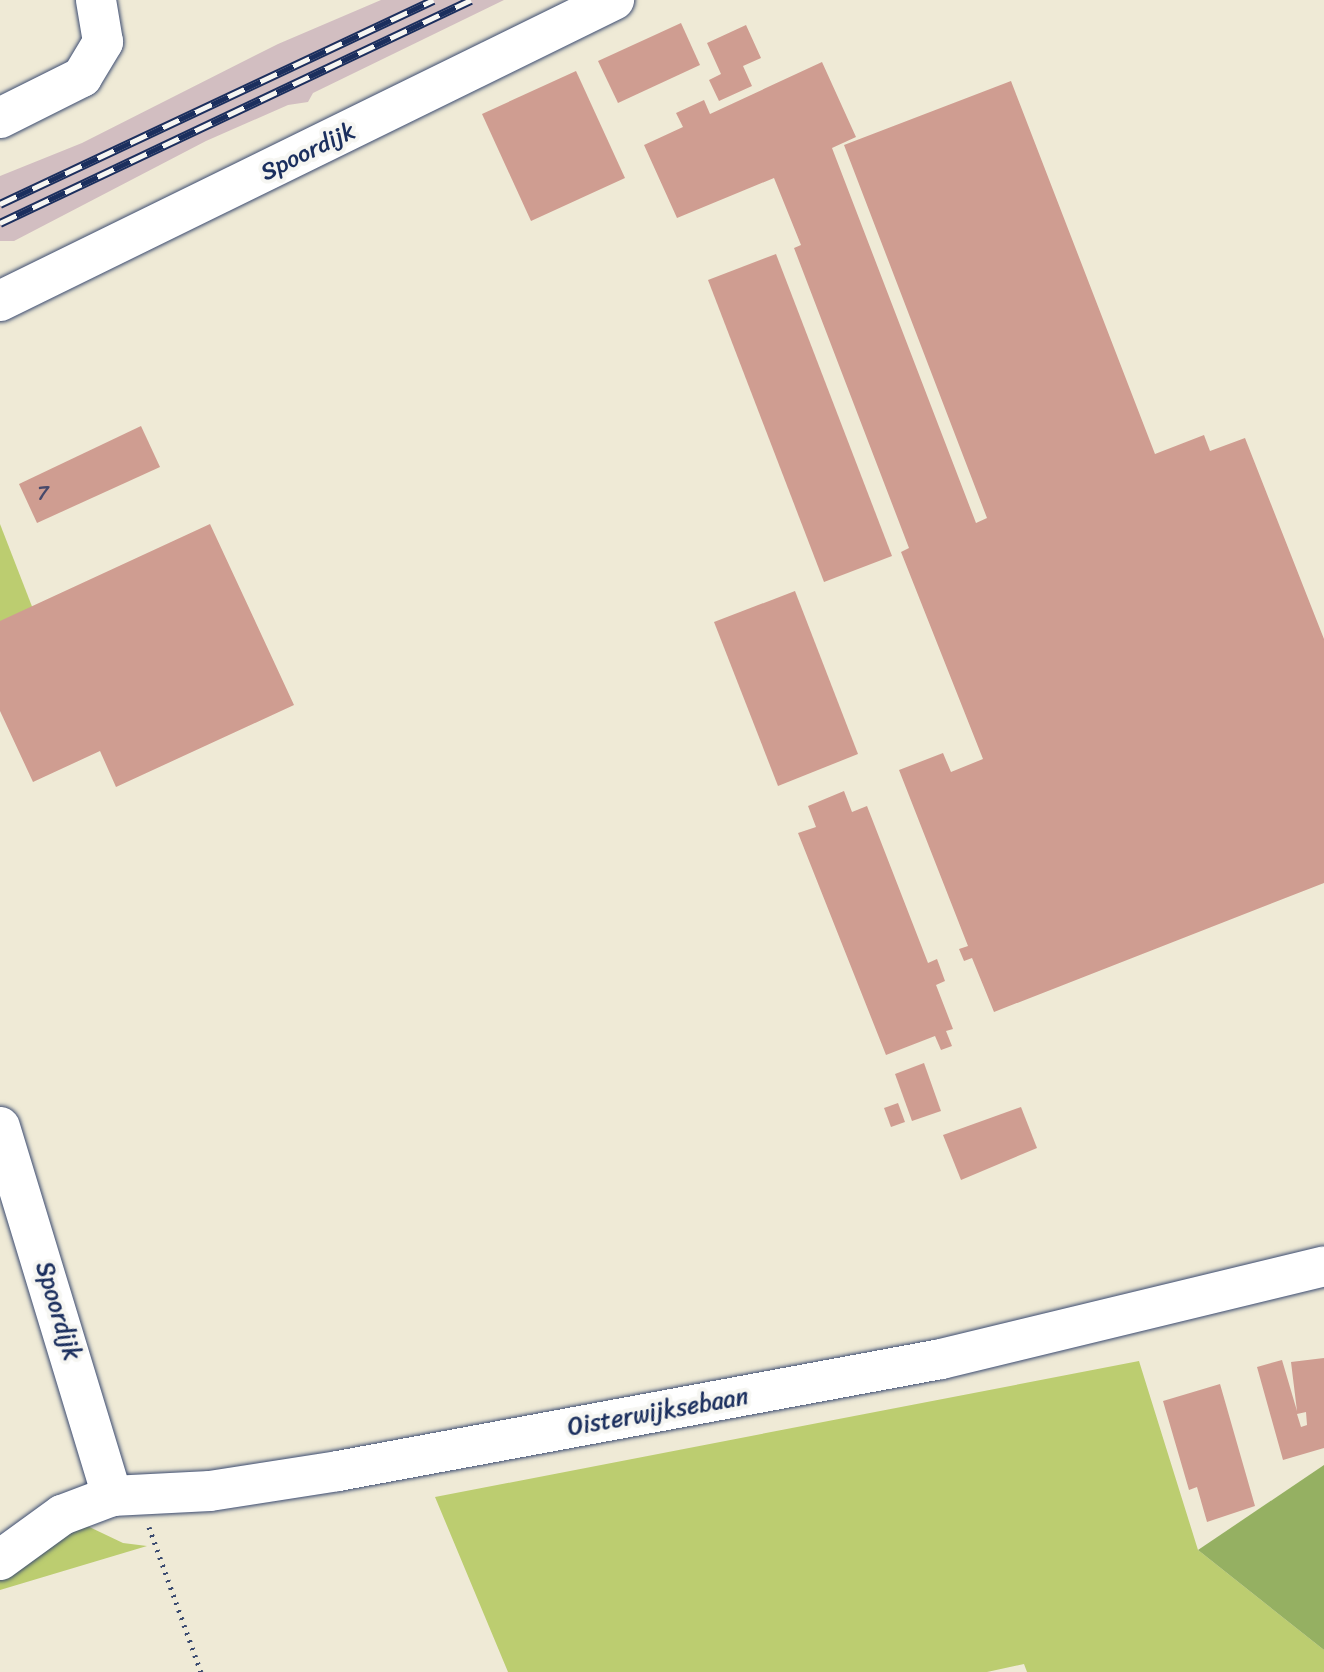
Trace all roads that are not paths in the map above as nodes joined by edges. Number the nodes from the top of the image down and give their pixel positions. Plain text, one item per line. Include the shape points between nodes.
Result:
1 (96, 0) edge
2 (614, 0) edge
3 (0, 118) edge
4 (0, 301) edge
5 (0, 1128) edge
6 (1324, 1266) edge
7 (112, 1496) junction
8 (0, 1560) edge

1 - 3 street via 103,42 82,77
2 - 4 street, Spoordijk
5 - 7 street, Spoordijk
6 - 7 street, Oisterwijksebaan via 910,1365 338,1471 210,1491
7 - 8 street, Oisterwijksebaan via 62,1515

